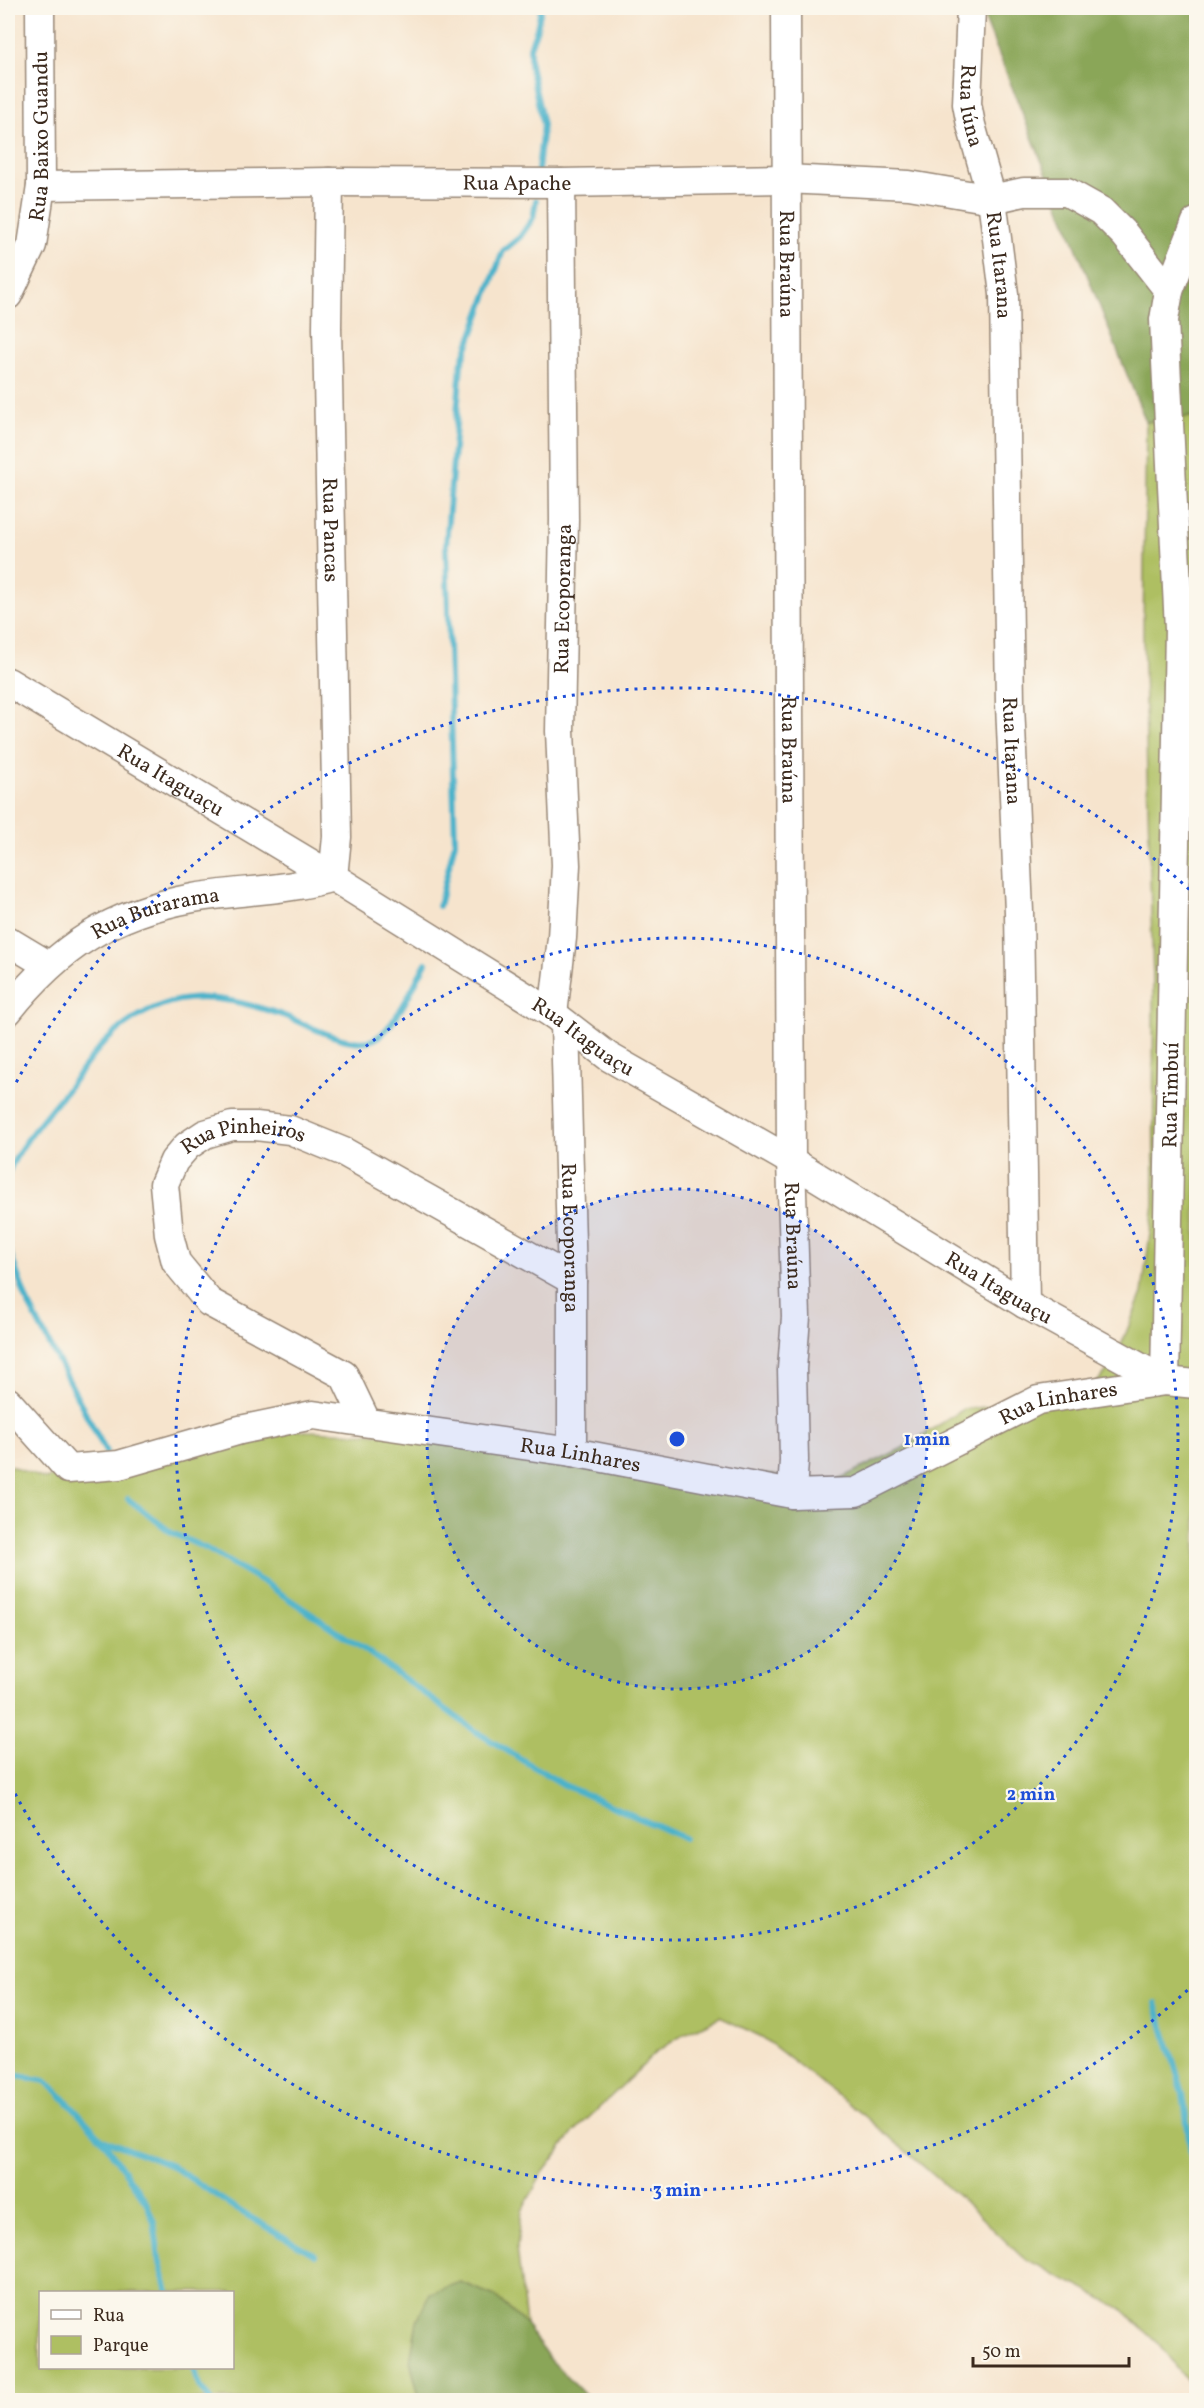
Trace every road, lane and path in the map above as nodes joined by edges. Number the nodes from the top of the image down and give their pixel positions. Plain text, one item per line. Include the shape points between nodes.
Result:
1 (40, 8) edge
2 (786, 8) edge
3 (972, 8) edge
4 (786, 179) junction
5 (329, 182) junction
6 (561, 183) junction
7 (41, 186) junction
8 (992, 199) junction
9 (1197, 222) edge
10 (1169, 291) junction
11 (8, 295) edge
12 (8, 682) edge
13 (333, 877) junction
14 (8, 941) edge
15 (48, 965) junction
16 (8, 1011) edge
17 (559, 1019) junction
18 (791, 1161) junction
19 (572, 1280) junction
20 (1025, 1304) junction
21 (1165, 1381) junction
22 (1197, 1384) edge
23 (8, 1402) edge
24 (366, 1421) junction
25 (572, 1452) junction
26 (792, 1494) junction

1 - 7 street, Rua Baixo Guandu
2 - 4 street, Rua Braúna
3 - 8 street, Rua Iúna via 967,104
4 - 6 street, Rua Apache
4 - 8 street, Rua Apache via 909,185
4 - 18 street, Rua Braúna
5 - 6 street, Rua Apache
5 - 7 street, Rua Apache
5 - 13 street, Rua Pancas via 327,328 337,837
6 - 17 street, Rua Ecoporanga via 564,520 560,732 566,865
7 - 11 street, Rua Baixo Guandu via 32,245
8 - 10 street via 1024,192 1067,192 1101,211
8 - 20 street, Rua Itarana via 1004,294
9 - 10 street, Rua Timbuí
10 - 21 street, Rua Timbuí via 1164,320 1179,629
12 - 13 street, Rua Itaguaçu
13 - 15 street, Rua Burarama via 307,885 194,898 142,910 113,922
13 - 17 street, Rua Itaguaçu
14 - 15 street
15 - 16 street, Rua Burarama
17 - 18 street, Rua Itaguaçu via 609,1057
17 - 19 street, Rua Ecoporanga
18 - 20 street, Rua Itaguaçu
18 - 26 street, Rua Braúna via 796,1317
19 - 24 street, Rua Pinheiros via 344,1152 290,1130 232,1126 206,1134 187,1146 174,1161 164,1184 176,1262 209,1302 344,1375
19 - 25 street, Rua Ecoporanga
20 - 21 street, Rua Itaguaçu
21 - 22 street
21 - 26 street, Rua Linhares via 1038,1400 856,1492
23 - 24 street, Rua Linhares via 68,1469 119,1465 240,1430 313,1415
24 - 25 street, Rua Linhares
25 - 26 street, Rua Linhares

